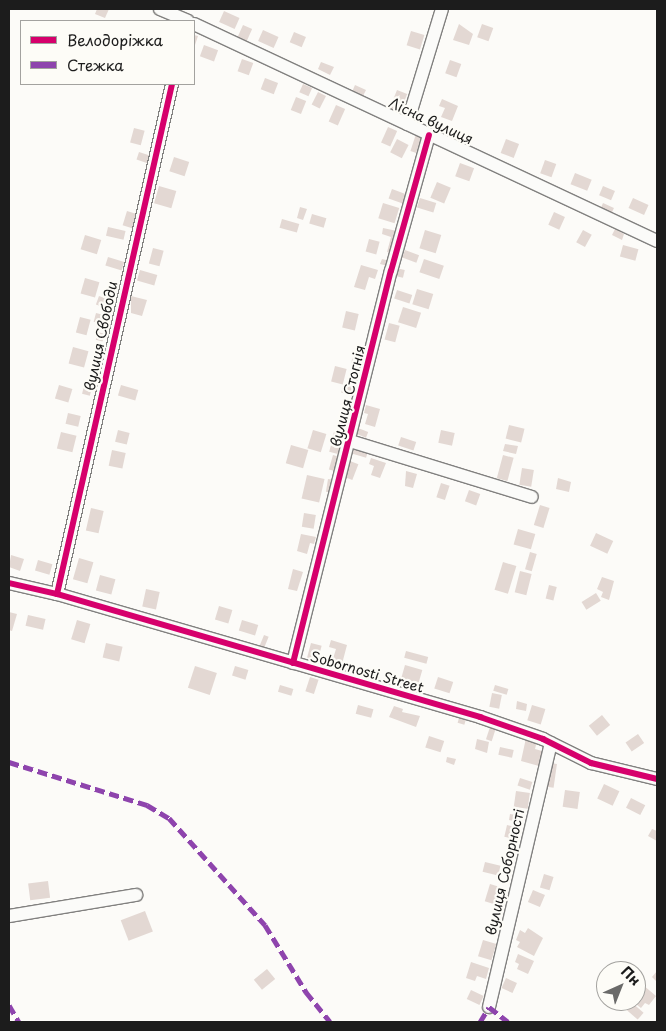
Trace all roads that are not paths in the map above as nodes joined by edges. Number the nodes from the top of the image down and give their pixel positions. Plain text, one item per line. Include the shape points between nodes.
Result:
1 (160, 9) edge
2 (442, 9) edge
3 (189, 19) edge
4 (195, 22) edge
5 (172, 85) edge
6 (407, 124) junction
7 (429, 135) junction
8 (657, 241) edge
9 (350, 441) junction
10 (532, 497) dead end
11 (9, 583) edge
12 (57, 594) junction
13 (294, 663) junction
14 (551, 743) junction
15 (657, 779) edge
16 (136, 895) dead end
17 (9, 916) edge
18 (489, 1007) dead end

1 - 3 street, Лісна вулиця
2 - 6 street
4 - 6 street, Лісна вулиця
5 - 12 street, вулиця Свободи
6 - 7 street, Лісна вулиця
7 - 8 street, Лісна вулиця
7 - 9 street, вулиця Стогнія
9 - 10 street
9 - 13 street, вулиця Стогнія
11 - 12 street, Sobornosti Street
12 - 13 street, Sobornosti Street
13 - 14 street, Sobornosti Street via 480,717
14 - 15 street, Sobornosti Street via 591,762
14 - 18 street, вулиця Соборності
16 - 17 street

